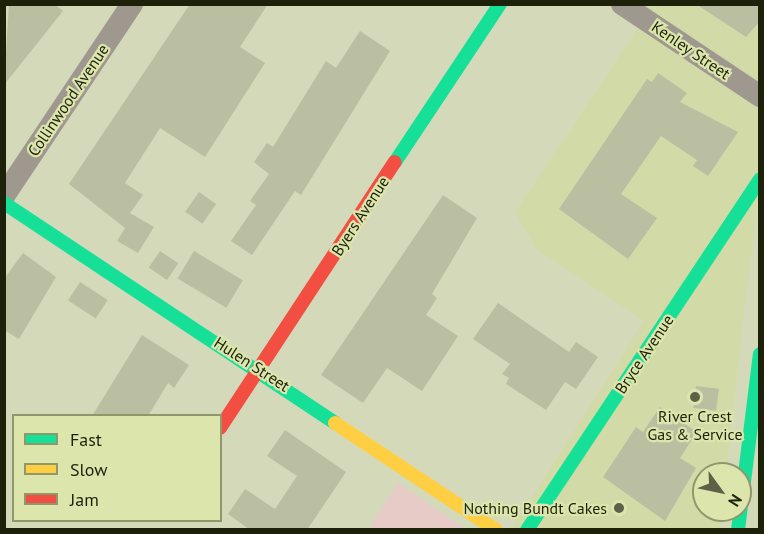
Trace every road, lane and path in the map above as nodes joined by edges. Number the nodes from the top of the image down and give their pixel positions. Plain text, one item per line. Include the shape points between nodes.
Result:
1 (132, 4) edge
2 (500, 4) edge
3 (622, 4) edge
4 (759, 96) edge
5 (759, 178) edge
6 (4, 196) edge
7 (4, 203) edge
8 (759, 354) edge
9 (260, 369) junction
10 (222, 425) edge
11 (496, 530) edge
12 (527, 530) edge
13 (738, 530) edge

1 - 6 street, Collinwood Avenue
2 - 9 street, Byers Avenue
3 - 4 street, Kenley Street
5 - 12 street, Bryce Avenue
7 - 9 street, Hulen Street
8 - 13 street
9 - 10 street, Byers Avenue
9 - 11 street, Hulen Street

